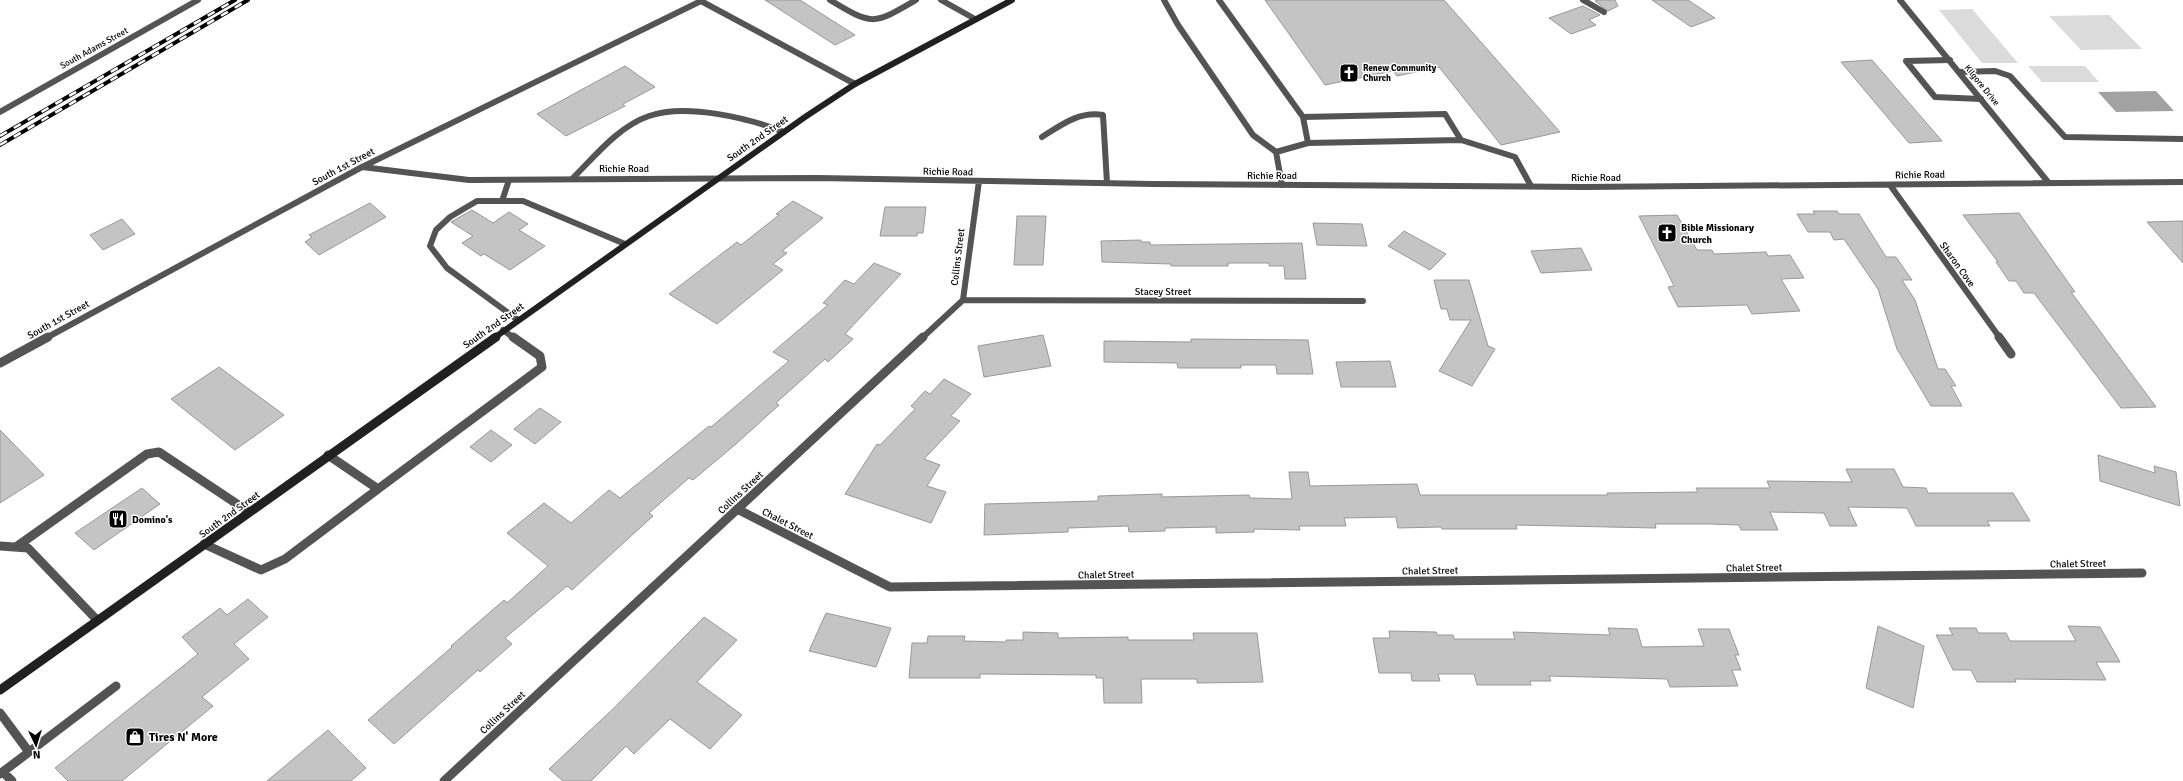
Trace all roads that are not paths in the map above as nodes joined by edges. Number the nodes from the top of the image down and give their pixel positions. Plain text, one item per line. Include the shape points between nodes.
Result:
1 (198, 0) edge
2 (830, 0) edge
3 (916, 0) edge
4 (941, 0) edge
5 (1012, 0) edge
6 (1164, 0) edge
7 (1219, 0) edge
8 (1583, 0) edge
9 (1900, 0) edge
10 (702, 1) edge
11 (1604, 12) dead end
12 (975, 19) junction
13 (1950, 60) junction
14 (1959, 72) junction
15 (855, 84) junction
16 (1981, 99) junction
17 (0, 112) edge
18 (1303, 117) junction
19 (784, 132) junction
20 (1042, 137) dead end
21 (2183, 139) edge
22 (1461, 140) junction
23 (1308, 143) junction
24 (1276, 152) junction
25 (362, 167) junction
26 (573, 178) junction
27 (716, 179) junction
28 (509, 180) junction
29 (979, 181) junction
30 (2048, 182) junction
31 (2183, 182) edge
32 (1107, 183) junction
33 (1282, 185) junction
34 (1890, 185) junction
35 (1531, 186) junction
36 (502, 201) junction
37 (625, 244) junction
38 (963, 300) junction
39 (1363, 301) dead end
40 (518, 320) junction
41 (503, 330) junction
42 (2011, 354) dead end
43 (0, 363) edge
44 (328, 455) junction
45 (378, 489) junction
46 (737, 509) junction
47 (249, 512) junction
48 (204, 544) junction
49 (0, 546) edge
50 (16, 547) junction
51 (2142, 573) dead end
52 (97, 620) junction
53 (116, 686) dead end
54 (0, 690) edge
55 (0, 713) edge
56 (29, 752) junction
57 (2, 773) edge
58 (12, 781) edge
59 (444, 781) edge

1 - 17 street, South Adams Street
2 - 3 street via 872,22 882,20
4 - 12 street
5 - 12 main road, South 2nd Street
6 - 24 street via 1178,25 1253,135
7 - 18 street
8 - 11 street
9 - 13 street, Kilgore Drive
10 - 15 street
10 - 25 street, South 1st Street
12 - 15 main road, South 2nd Street
13 - 14 street, Kilgore Drive
13 - 16 street via 1906,61 1935,97
14 - 16 street, Kilgore Drive
14 - 21 street via 1995,71 2010,76 2065,137
15 - 19 main road, South 2nd Street
16 - 30 street, Kilgore Drive
18 - 22 street via 1445,114
18 - 23 street
19 - 26 street via 765,124 737,118 662,112 635,123 597,153
19 - 27 main road, South 2nd Street
20 - 32 street via 1081,114 1094,112 1103,115
22 - 23 street
22 - 35 street via 1515,157
23 - 24 street
24 - 33 street
25 - 28 street, Richie Road via 440,178
25 - 43 street, South 1st Street
26 - 27 street, Richie Road
26 - 28 street, Richie Road
27 - 29 street, Richie Road
27 - 37 main road, South 2nd Street
28 - 36 street
29 - 32 street, Richie Road
29 - 38 street, Collins Street
30 - 31 street, Richie Road
30 - 34 street, Richie Road
32 - 33 street, Richie Road
33 - 35 street, Richie Road
34 - 35 street, Richie Road
34 - 42 street, Sharon Cove
36 - 37 street via 523,201
36 - 40 street via 477,201 450,217 436,230 430,246 447,268
37 - 40 main road, South 2nd Street
38 - 39 street, Stacey Street
38 - 46 street, Collins Street
40 - 41 main road, South 2nd Street
41 - 44 main road, South 2nd Street
41 - 45 street via 540,356 542,367
44 - 45 street
44 - 47 main road, South 2nd Street
45 - 48 street via 285,559 261,570
46 - 51 street, Chalet Street via 890,587
46 - 59 street, Collins Street
47 - 48 main road, South 2nd Street
47 - 50 street via 159,452 146,454
48 - 52 main road, South 2nd Street
49 - 50 street
50 - 52 street via 28,548
52 - 54 main road, South 2nd Street
53 - 56 street
55 - 56 street
56 - 57 street
57 - 58 street

